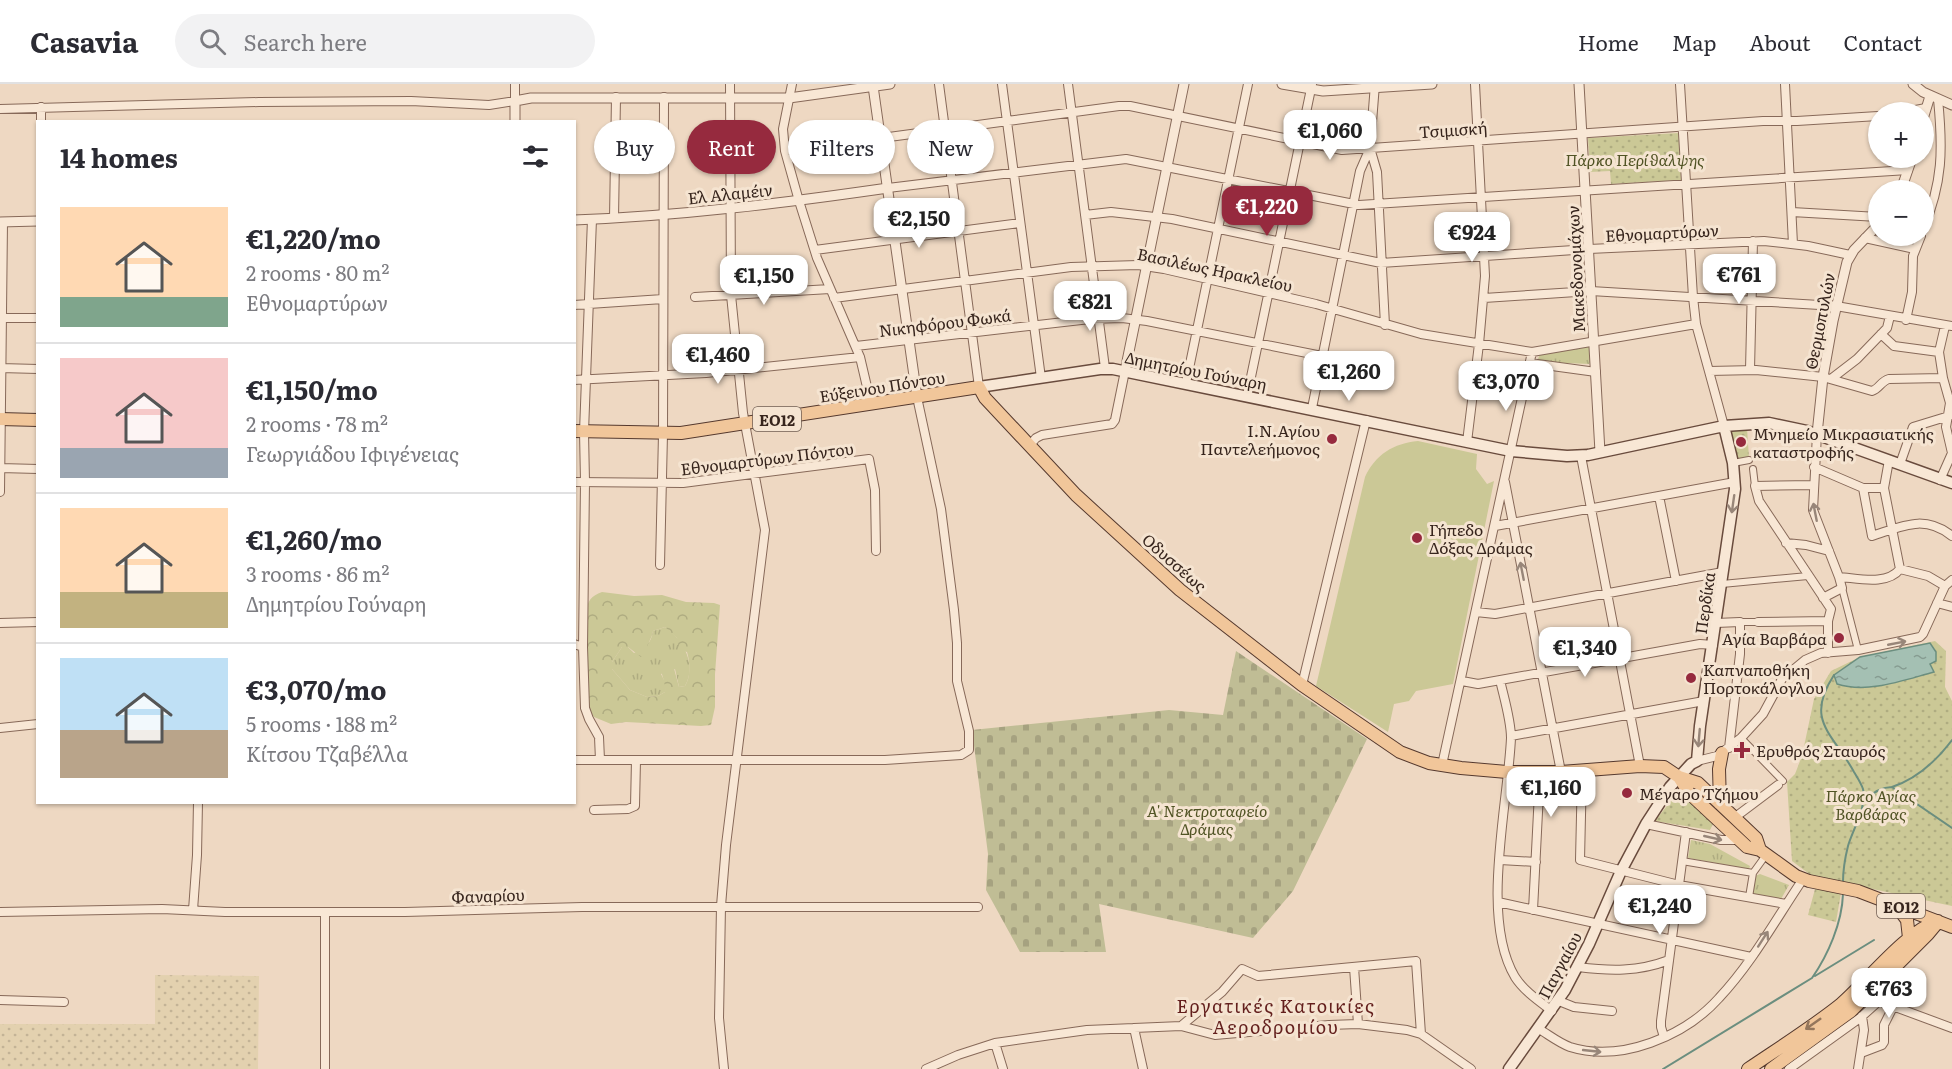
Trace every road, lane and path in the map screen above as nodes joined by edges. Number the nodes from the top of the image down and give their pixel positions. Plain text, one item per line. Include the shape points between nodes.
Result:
1 (514, 84) edge
2 (730, 84) edge
3 (792, 84) edge
4 (890, 84) edge
5 (939, 84) edge
6 (1002, 84) edge
7 (1068, 84) edge
8 (1184, 84) edge
9 (1248, 84) edge
10 (1281, 84) edge
11 (1425, 84) edge
12 (1432, 84) edge
13 (1475, 84) edge
14 (1580, 84) edge
15 (1680, 84) edge
16 (1785, 84) edge
17 (1913, 84) edge
18 (873, 85) edge
19 (1375, 86) edge
20 (1311, 87) edge
21 (616, 97) junction
22 (664, 97) junction
23 (729, 97) junction
24 (1934, 97) junction
25 (789, 98) junction
26 (515, 101) junction
27 (1930, 102) edge
28 (1952, 105) edge
29 (41, 107) junction
30 (0, 109) edge
31 (1072, 112) junction
32 (1177, 117) junction
33 (1868, 117) edge
34 (41, 120) edge
35 (515, 120) edge
36 (878, 120) edge
37 (944, 120) edge
38 (1006, 121) junction
39 (1787, 122) junction
40 (994, 123) edge
41 (1683, 127) junction
42 (1239, 129) junction
43 (1582, 134) junction
44 (1479, 141) junction
45 (1300, 142) junction
46 (1370, 148) junction
47 (785, 151) junction
48 (788, 151) edge
49 (1078, 164) junction
50 (1167, 166) junction
51 (1908, 170) joint
52 (1013, 172) junction
53 (886, 174) edge
54 (950, 174) edge
55 (1790, 177) junction
56 (1228, 179) junction
57 (951, 180) junction
58 (1904, 180) edge
59 (1686, 184) junction
60 (888, 188) junction
61 (1586, 190) junction
62 (1289, 192) junction
63 (1934, 195) edge
64 (1482, 197) junction
65 (799, 201) junction
66 (1378, 204) junction
67 (1353, 205) junction
68 (729, 209) junction
69 (1791, 212) junction
70 (1085, 215) junction
71 (663, 216) junction
72 (1868, 216) edge
73 (1156, 217) junction
74 (614, 218) junction
75 (592, 219) junction
76 (576, 220) edge
77 (36, 221) edge
78 (2, 222) edge
79 (1020, 223) junction
80 (1218, 229) junction
81 (958, 231) junction
82 (1868, 235) edge
83 (1865, 238) junction
84 (895, 240) junction
85 (1752, 241) junction
86 (1279, 242) junction
87 (1690, 244) junction
88 (1793, 244) junction
89 (1916, 246) edge
90 (1589, 249) junction
91 (1915, 249) junction
92 (815, 250) junction
93 (1850, 255) junction
94 (1342, 256) junction
95 (1485, 256) junction
96 (1381, 264) junction
97 (1092, 265) junction
98 (1146, 266) junction
99 (1027, 273) junction
100 (1208, 279) junction
101 (965, 281) junction
102 (830, 289) junction
103 (902, 290) junction
104 (1591, 291) junction
105 (1269, 293) junction
106 (730, 295) junction
107 (695, 297) dead end
108 (1693, 297) junction
109 (834, 298) junction
110 (1484, 298) junction
111 (663, 299) junction
112 (1752, 301) junction
113 (589, 304) junction
114 (576, 305) edge
115 (1836, 306) junction
116 (1332, 309) junction
117 (1890, 316) junction
118 (1, 318) edge
119 (36, 318) edge
120 (1099, 318) junction
121 (1136, 319) junction
122 (1906, 320) junction
123 (1034, 324) junction
124 (1696, 324) junction
125 (1384, 325) junction
126 (1949, 326) edge
127 (1197, 331) junction
128 (972, 332) junction
129 (1881, 334) junction
130 (909, 340) junction
131 (1594, 340) junction
132 (1258, 344) junction
133 (1479, 344) junction
134 (856, 346) junction
135 (1532, 352) junction
136 (1940, 352) junction
137 (1322, 356) junction
138 (860, 357) junction
139 (1530, 363) junction
140 (1, 368) edge
141 (1105, 368) junction
142 (36, 369) edge
143 (738, 370) junction
144 (1709, 370) junction
145 (1750, 370) junction
146 (1125, 371) junction
147 (1596, 372) junction
148 (663, 376) junction
149 (1041, 378) junction
150 (1827, 378) junction
151 (1943, 378) junction
152 (576, 380) edge
153 (585, 380) junction
154 (1186, 383) junction
155 (979, 387) junction
156 (1247, 396) junction
157 (917, 397) junction
158 (871, 404) junction
159 (1312, 408) junction
160 (1950, 416) edge
161 (0, 419) edge
162 (36, 420) edge
163 (1366, 420) junction
164 (745, 424) junction
165 (1724, 426) junction
166 (579, 431) edge
167 (663, 434) junction
168 (1817, 434) junction
169 (1467, 441) junction
170 (1029, 446) junction
171 (1511, 451) junction
172 (1600, 452) junction
173 (1581, 456) junction
174 (1749, 460) dead end
175 (1894, 462) junction
176 (1733, 464) junction
177 (1814, 467) junction
178 (0, 468) edge
179 (36, 469) edge
180 (1754, 469) dead end
181 (754, 475) junction
182 (1505, 478) junction
183 (1940, 480) junction
184 (576, 482) edge
185 (585, 482) junction
186 (1735, 482) junction
187 (1952, 483) edge
188 (663, 484) junction
189 (1813, 485) junction
190 (1755, 486) junction
191 (1863, 488) junction
192 (1884, 488) junction
193 (0, 492) edge
194 (1659, 496) junction
195 (1591, 508) junction
196 (1513, 523) junction
197 (1494, 526) junction
198 (1892, 530) junction
199 (1952, 536) edge
200 (1786, 543) junction
201 (876, 551) dead end
202 (1829, 551) junction
203 (660, 565) dead end
204 (1900, 569) junction
205 (1723, 572) junction
206 (1808, 576) junction
207 (1839, 577) junction
208 (1676, 580) junction
209 (1952, 580) edge
210 (1722, 584) junction
211 (1945, 586) junction
212 (1842, 588) junction
213 (1607, 594) junction
214 (1823, 598) junction
215 (1937, 603) junction
216 (1952, 607) edge
217 (1530, 608) junction
218 (1476, 612) junction
219 (1828, 621) junction
220 (36, 622) edge
221 (1740, 622) junction
222 (1758, 622) joint
223 (0, 623) edge
224 (1716, 623) junction
225 (576, 645) edge
226 (1713, 645) junction
227 (583, 647) junction
228 (1858, 650) junction
229 (1828, 652) junction
230 (1619, 658) junction
231 (1542, 672) junction
232 (1500, 680) junction
233 (1462, 681) junction
234 (1302, 685) junction
235 (1704, 701) junction
236 (1630, 715) junction
237 (36, 724) edge
238 (0, 728) edge
239 (1553, 729) junction
240 (1511, 736) junction
241 (1740, 738) junction
242 (1726, 750) junction
243 (576, 760) edge
244 (600, 760) junction
245 (636, 760) junction
246 (737, 760) junction
247 (1697, 761) junction
248 (1442, 765) junction
249 (1640, 766) junction
250 (1581, 771) junction
251 (1507, 772) junction
252 (1561, 772) junction
253 (1540, 773) junction
254 (1679, 777) junction
255 (1781, 784) joint
256 (198, 804) edge
257 (1720, 804) junction
258 (594, 810) dead end
259 (1734, 818) junction
260 (1646, 824) junction
261 (1686, 832) junction
262 (1739, 840) junction
263 (1763, 852) junction
264 (1500, 860) junction
265 (1682, 861) junction
266 (1536, 862) junction
267 (1621, 871) junction
268 (1753, 873) junction
269 (1803, 879) junction
270 (1679, 885) junction
271 (1749, 897) junction
272 (1498, 902) junction
273 (1786, 904) junction
274 (1895, 904) junction
275 (721, 906) junction
276 (978, 907) dead end
277 (194, 910) junction
278 (1533, 910) junction
279 (0, 912) edge
280 (325, 912) junction
281 (1952, 918) edge
282 (1938, 921) junction
283 (1598, 924) junction
284 (1952, 929) edge
285 (1672, 940) junction
286 (1915, 940) junction
287 (1751, 957) junction
288 (1669, 960) junction
289 (1354, 967) junction
290 (1578, 967) junction
291 (1889, 974) junction
292 (0, 1000) edge
293 (1558, 1001) junction
294 (1880, 1001) junction
295 (64, 1002) dead end
296 (1893, 1006) junction
297 (1552, 1011) junction
298 (1612, 1011) dead end
299 (1862, 1016) junction
300 (1358, 1024) junction
301 (1181, 1026) junction
302 (1134, 1028) junction
303 (1952, 1028) edge
304 (1539, 1029) junction
305 (1421, 1034) junction
306 (1664, 1036) junction
307 (995, 1043) junction
308 (1861, 1053) junction
309 (1468, 1067) edge
310 (325, 1069) edge
311 (724, 1069) edge
312 (926, 1069) edge
313 (1003, 1069) edge
314 (1143, 1069) edge
315 (1457, 1069) edge
316 (1509, 1069) edge
317 (1748, 1069) edge
318 (1771, 1069) edge
319 (1789, 1069) edge
320 (1858, 1069) edge

1 - 26 street
2 - 23 street
3 - 25 street
4 - 18 street
5 - 37 street
6 - 38 street
7 - 31 street
8 - 32 street
9 - 42 street
10 - 20 street
11 - 12 street
11 - 19 street
13 - 44 street
14 - 43 street, Μακεδονομάχων
15 - 41 street
16 - 39 street
17 - 24 street
18 - 25 street
18 - 36 street
19 - 20 street
19 - 46 street
20 - 45 street
21 - 22 street
21 - 26 street
21 - 74 street
22 - 23 street
22 - 71 street
23 - 25 street
23 - 68 street
24 - 27 street
24 - 28 street
24 - 63 street via 1942,144
25 - 47 street via 783,129
26 - 29 street via 489,105 386,101
26 - 35 street
29 - 30 street
29 - 34 street
31 - 32 street, Τσιμισκή via 1125,106
31 - 38 street, Τσιμισκή
31 - 49 street
32 - 42 street, Τσιμισκή
32 - 50 street
33 - 39 street, Τσιμισκή
38 - 40 street, Τσιμισκή
38 - 52 street
39 - 41 street, Τσιμισκή
39 - 55 street
41 - 43 street, Τσιμισκή
41 - 59 street
42 - 45 street, Τσιμισκή
42 - 56 street
43 - 44 street, Τσιμισκή
43 - 61 street, Μακεδονομάχων
44 - 46 street, Τσιμισκή
44 - 64 street
45 - 46 street, Τσιμισκή via 1339,150
45 - 62 street
46 - 66 street via 1377,168
46 - 67 street via 1360,171
47 - 48 street, Τσιμισκή
47 - 65 street
49 - 50 street via 1126,159
49 - 52 street
49 - 70 street
50 - 56 street
50 - 73 street
51 - 55 street
51 - 58 street
52 - 57 street
52 - 79 street
53 - 60 street
54 - 57 street
55 - 59 street
55 - 69 street
56 - 62 street
56 - 80 street
57 - 60 street
57 - 81 street
59 - 61 street
59 - 87 street
60 - 65 street, Ελ Αλαμέιν
60 - 84 street
61 - 64 street
61 - 90 street, Μακεδονομάχων
62 - 67 street
62 - 86 street
64 - 66 street
64 - 95 street
65 - 68 street, Ελ Αλαμέιν
65 - 92 street
66 - 67 street
66 - 96 street
67 - 94 street
68 - 71 street, Ελ Αλαμέιν
68 - 106 street
69 - 72 street
69 - 88 street
70 - 73 street, Εθνομαρτύρων via 1110,212
70 - 97 street
71 - 74 street, Ελ Αλαμέιν
71 - 111 street
73 - 80 street, Εθνομαρτύρων
73 - 98 street
74 - 75 street, Ελ Αλαμέιν
75 - 76 street, Ελ Αλαμέιν
75 - 113 street
77 - 78 street
78 - 118 street
79 - 81 street
79 - 99 street
80 - 86 street, Εθνομαρτύρων
80 - 100 street
81 - 84 street
81 - 101 street
82 - 83 street, Θερμοπυλών
83 - 91 street
83 - 93 street, Θερμοπυλών
84 - 92 street
84 - 103 street
85 - 87 street, Εθνομαρτύρων
85 - 88 street, Εθνομαρτύρων
85 - 112 street
86 - 94 street, Εθνομαρτύρων
86 - 105 street
87 - 90 street, Εθνομαρτύρων
87 - 108 street
88 - 93 street, Εθνομαρτύρων
89 - 91 street
90 - 95 street, Εθνομαρτύρων
90 - 104 street, Μακεδονομάχων
91 - 122 street
92 - 102 street
93 - 115 street, Θερμοπυλών
94 - 96 street, Εθνομαρτύρων
94 - 116 street
95 - 96 street, Εθνομαρτύρων
95 - 110 street
96 - 125 street
97 - 98 street, Βασιλέως Ηρακλείου
97 - 99 street, Βασιλέως Ηρακλείου
97 - 120 street
98 - 100 street, Βασιλέως Ηρακλείου
98 - 121 street
99 - 101 street, Βασιλέως Ηρακλείου
99 - 123 street
100 - 105 street, Βασιλέως Ηρακλείου
100 - 127 street
101 - 103 street, Βασιλέως Ηρακλείου
101 - 128 street
102 - 106 street
102 - 109 street
103 - 109 street, Βασιλέως Ηρακλείου
103 - 130 street
104 - 108 street
104 - 110 street
104 - 131 street, Μακεδονομάχων
105 - 116 street, Βασιλέως Ηρακλείου
105 - 132 street
106 - 107 street
106 - 143 street
108 - 112 street
108 - 124 street
109 - 134 street
110 - 133 street
111 - 113 street
111 - 148 street
112 - 115 street
112 - 145 street
113 - 114 street
113 - 153 street
115 - 117 street
115 - 150 street, Θερμοπυλών
116 - 125 street, Βασιλέως Ηρακλείου
116 - 137 street
117 - 122 street
117 - 129 street via 1888,327
118 - 119 street
118 - 140 street
120 - 121 street, Νικηφόρου Φωκά
120 - 123 street, Νικηφόρου Φωκά
120 - 141 street
121 - 127 street, Νικηφόρου Φωκά
121 - 146 street
122 - 126 street
123 - 128 street, Νικηφόρου Φωκά
123 - 149 street
124 - 131 street, Βασιλέως Ηρακλείου
124 - 144 street
125 - 133 street, Βασιλέως Ηρακλείου
126 - 136 street
127 - 132 street, Νικηφόρου Φωκά
127 - 154 street
128 - 130 street, Νικηφόρου Φωκά
128 - 155 street
129 - 136 street via 1894,346
129 - 150 street via 1857,359
130 - 134 street, Νικηφόρου Φωκά
130 - 157 street
131 - 135 street, Βασιλέως Ηρακλείου
131 - 147 street, Μακεδονομάχων
132 - 137 street, Νικηφόρου Φωκά
132 - 156 street
133 - 135 street, Βασιλέως Ηρακλείου
133 - 169 street
134 - 138 street
135 - 139 street
136 - 151 street
137 - 159 street
138 - 143 street
138 - 158 street
139 - 147 street
139 - 171 street
140 - 142 street
140 - 161 street
141 - 146 main road, Δημητρίου Γούναρη
141 - 149 main road, Δημητρίου Γούναρη
143 - 148 street
143 - 164 street
144 - 145 street
144 - 165 street
145 - 150 street
146 - 154 main road, Δημητρίου Γούναρη
146 - 170 street via 1112,424 1042,435
147 - 172 street, Μακεδονομάχων
148 - 153 street
148 - 167 street
149 - 155 main road, Δημητρίου Γούναρη
150 - 151 street via 1872,391 1890,379
150 - 168 street, Θερμοπυλών
151 - 160 street
152 - 153 street
153 - 166 street
154 - 156 main road, Δημητρίου Γούναρη
155 - 157 main road, Εύξεινου Πόντου / ΕΟ12
155 - 170 main road, Οδυσσέως / ΕΟ12
156 - 159 main road, Δημητρίου Γούναρη
157 - 158 main road, Εύξεινου Πόντου / ΕΟ12
157 - 246 street via 941,509 954,610 957,679 969,731 969,750 961,755 885,760
158 - 164 main road, Εύξεινου Πόντου / ΕΟ12
159 - 163 main road, Δημητρίου Γούναρη
160 - 175 street via 1913,427
160 - 183 street via 1946,429 1952,453
161 - 162 main road
161 - 178 street
163 - 169 main road, Δημητρίου Γούναρη
163 - 234 street
164 - 167 main road, Εύξεινου Πόντου / ΕΟ12
164 - 181 street
165 - 168 main road, Δημητρίου Γούναρη via 1769,423
165 - 172 main road, Δημητρίου Γούναρη
165 - 176 main road, Περδίκα
166 - 167 main road, Εύξεινου Πόντου / ΕΟ12
166 - 185 street
167 - 188 street
168 - 175 main road, Δημητρίου Γούναρη
168 - 177 street
169 - 171 main road, Δημητρίου Γούναρη
170 - 234 main road, Οδυσσέως / ΕΟ12 via 1104,522 1171,582
171 - 173 main road, Δημητρίου Γούναρη
171 - 182 street
172 - 173 main road, Δημητρίου Γούναρη
173 - 195 street
174 - 176 street
175 - 183 main road, Δημητρίου Γούναρη
175 - 192 street
176 - 186 main road, Περδίκα
177 - 189 street
177 - 191 street
178 - 179 street
178 - 193 street
180 - 190 street
181 - 188 street, Εθνομαρτύρων Πόντου
181 - 201 street, Εθνομαρτύρων Πόντου via 869,459 875,490
181 - 246 street via 765,534
182 - 196 street
182 - 197 street
183 - 187 main road, Δημητρίου Γούναρη
184 - 185 street, Εθνομαρτύρων Πόντου
185 - 188 street, Εθνομαρτύρων Πόντου
185 - 227 street
186 - 194 street
186 -> 205 main road, Περδίκα
188 - 203 street
189 - 190 street
202 -> 189 street via 1813,510
190 - 200 street via 1759,501
191 - 192 street
191 - 198 street via 1872,536
192 - 198 street
194 - 195 street
194 - 208 street
195 - 196 street
195 - 213 street
196 - 197 street
217 -> 196 street
197 - 218 street
198 - 199 street via 1924,523
198 - 204 street
200 - 202 street
200 - 206 street
202 - 207 street
204 - 207 street via 1882,579
204 - 211 street
205 - 208 street
205 - 210 main road, Περδίκα
206 - 210 street
206 - 214 street
207 - 212 street
208 - 213 street
209 - 211 street
210 - 224 main road, Περδίκα
211 - 215 street
212 - 214 street
212 - 228 street
213 - 217 street
213 - 230 street
214 - 219 street via 1832,612
215 - 216 street
228 -> 215 street via 1917,639
217 - 218 street via 1495,614
217 - 231 street
218 - 233 street
219 - 222 street
219 - 229 street
220 - 223 street
221 - 222 street
221 - 224 street
221 - 242 street via 1740,660
224 - 226 main road, Περδίκα
225 - 227 street
226 - 230 street
226 - 235 main road, Περδίκα
227 - 244 street via 585,708 599,737
228 - 229 street
229 - 241 street via 1805,660 1784,677 1762,714
230 - 231 street
230 - 236 street
231 - 232 street
231 - 239 street
232 - 233 street via 1474,684
232 - 240 street
233 - 248 street
234 - 248 main road, Οδυσσέως / ΕΟ12 via 1373,735 1414,758
235 - 236 street
235 -> 247 main road, Περδίκα
236 - 239 street
236 - 249 street
237 - 238 street
239 - 240 street
239 - 252 street
240 - 251 street
241 - 242 street
241 - 255 street
242 - 247 street via 1713,759
242 - 257 main road via 1719,769
243 - 244 street
244 - 245 street
245 - 246 street
245 - 258 street via 635,806
246 - 275 street
247 - 254 main road
248 - 251 main road, ΕΟ12
249 - 250 main road, ΕΟ12
249 - 254 main road, ΕΟ12 via 1664,766
250 - 252 main road, ΕΟ12
250 - 267 street via 1580,860
251 - 253 main road, ΕΟ12
251 - 264 street
252 - 253 main road, ΕΟ12
253 - 266 street
254 - 257 main road, ΕΟ12 via 1698,783
254 - 260 main road, Παγγαίου
254 - 262 main road, ΕΟ12 via 1689,793
255 - 259 street
256 - 277 street
257 - 259 main road, ΕΟ12
259 - 263 main road, ΕΟ12 via 1756,838
260 - 261 street
260 - 267 main road, Παγγαίου
261 -> 262 street
261 - 265 street
262 - 263 main road, ΕΟ12
263 - 268 street
263 - 269 main road, ΕΟ12
264 - 266 street
264 - 272 street
265 - 268 street
265 - 270 street
266 - 278 street
267 - 270 street
267 - 283 main road, Παγγαίου
268 - 271 street
269 - 273 street
269 - 274 main road, ΕΟ12 via 1844,887
270 - 271 street
270 - 285 street
271 - 273 street
272 - 278 street
272 - 297 street via 1502,942 1512,972 1529,994
287 -> 273 street
274 - 282 main road, ΕΟ12
274 - 286 main road
275 - 276 street, Φαναρίου
275 - 280 street, Φαναρίου
275 - 311 street via 719,1018
277 - 279 street, Φαναρίου
277 - 280 street, Φαναρίου
278 - 283 street
280 - 310 street
281 - 282 main road
282 - 284 main road, ΕΟ12
282 - 286 main road via 1920,930
283 - 285 street
283 - 290 main road, Παγγαίου
284 - 286 main road
285 - 287 street
285 - 288 street
286 - 291 main road
286 -> 317 main road via 1841,1004
287 - 306 street via 1713,1004
288 - 290 street via 1626,970
288 - 306 street via 1661,1021
289 - 300 street
289 - 301 street via 1258,976 1242,969 1222,992
289 - 305 street via 1416,961
290 - 293 main road, Παγγαίου
291 - 294 street
291 - 318 main road via 1842,1018
292 - 295 street
293 - 297 main road, Παγγαίου
293 - 298 street
294 - 296 street
294 - 299 street
296 - 303 street
296 - 308 street via 1884,1025 1882,1045
297 - 304 main road, Παγγαίου
299 - 308 street
299 - 319 street
300 - 301 street via 1215,1035
300 - 305 street
301 - 302 street
302 - 307 street via 1087,1030
302 - 314 street
304 -> 306 street via 1563,1044 1591,1052 1630,1048
304 - 316 main road, Παγγαίου
305 - 309 street
307 - 312 street
307 - 313 street
308 - 320 street
309 - 315 street

